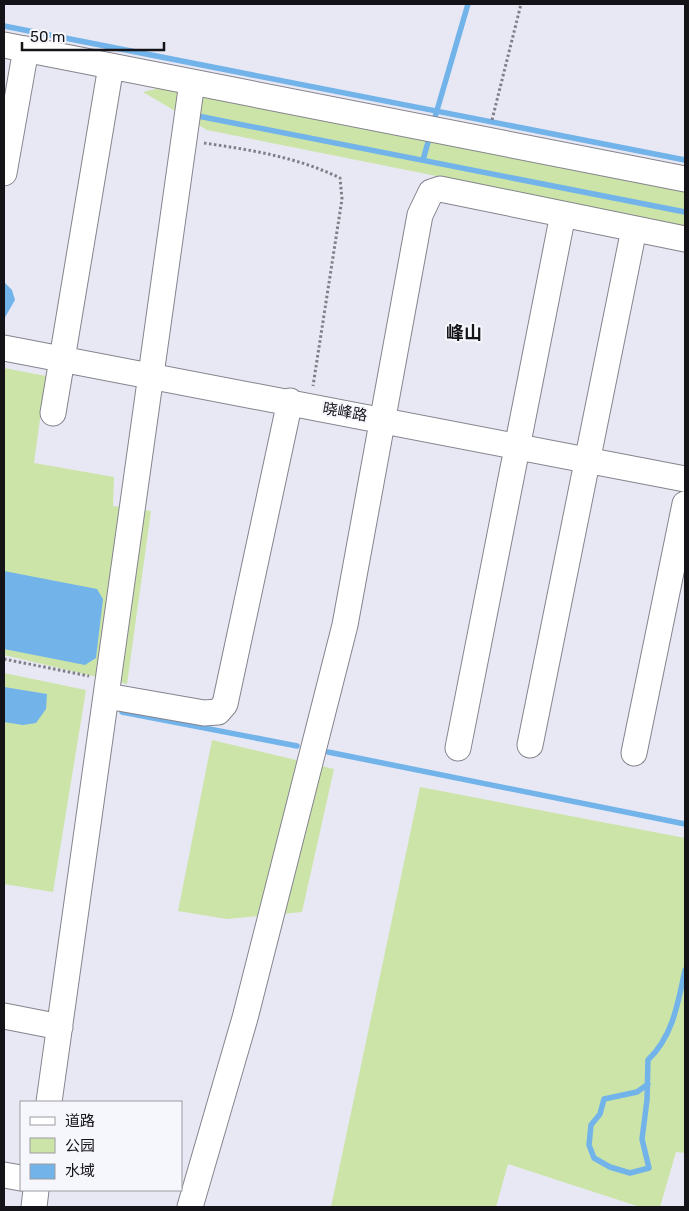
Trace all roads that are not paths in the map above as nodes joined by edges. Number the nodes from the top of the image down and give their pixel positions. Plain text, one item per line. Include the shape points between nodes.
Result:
1 (15, 47) edge
2 (111, 66) junction
3 (192, 82) junction
4 (4, 173) edge
5 (685, 178) edge
6 (563, 214) junction
7 (634, 228) junction
8 (685, 239) edge
9 (4, 348) edge
10 (62, 359) junction
11 (152, 376) junction
12 (300, 403) junction
13 (53, 413) dead end
14 (383, 419) junction
15 (518, 446) junction
16 (587, 459) junction
17 (685, 478) edge
18 (685, 504) edge
19 (108, 688) junction
20 (530, 745) dead end
21 (458, 748) dead end
22 (634, 753) dead end
23 (4, 1016) edge
24 (60, 1027) junction
25 (49, 1101) edge
26 (4, 1175) edge
27 (20, 1178) edge
28 (36, 1191) edge
29 (34, 1207) edge
30 (190, 1207) edge

1 - 2 street
1 - 4 street
2 - 3 street
2 - 10 street
3 - 5 street
3 - 11 street
6 - 7 street
6 - 14 street via 440,189 431,192 420,216
6 - 15 street
7 - 8 street
7 - 16 street
9 - 10 street, 晓峰路
10 - 11 street, 晓峰路
10 - 13 street
11 - 12 street, 晓峰路
11 - 19 street
12 - 14 street, 晓峰路
12 - 19 street via 226,704 218,712 204,713
14 - 15 street, 晓峰路
14 - 30 street via 345,625 245,1018
15 - 16 street, 晓峰路
15 - 21 street
16 - 17 street, 晓峰路
16 - 20 street
18 - 22 street
19 - 24 street
23 - 24 street
24 - 25 street
26 - 27 street
28 - 29 street

